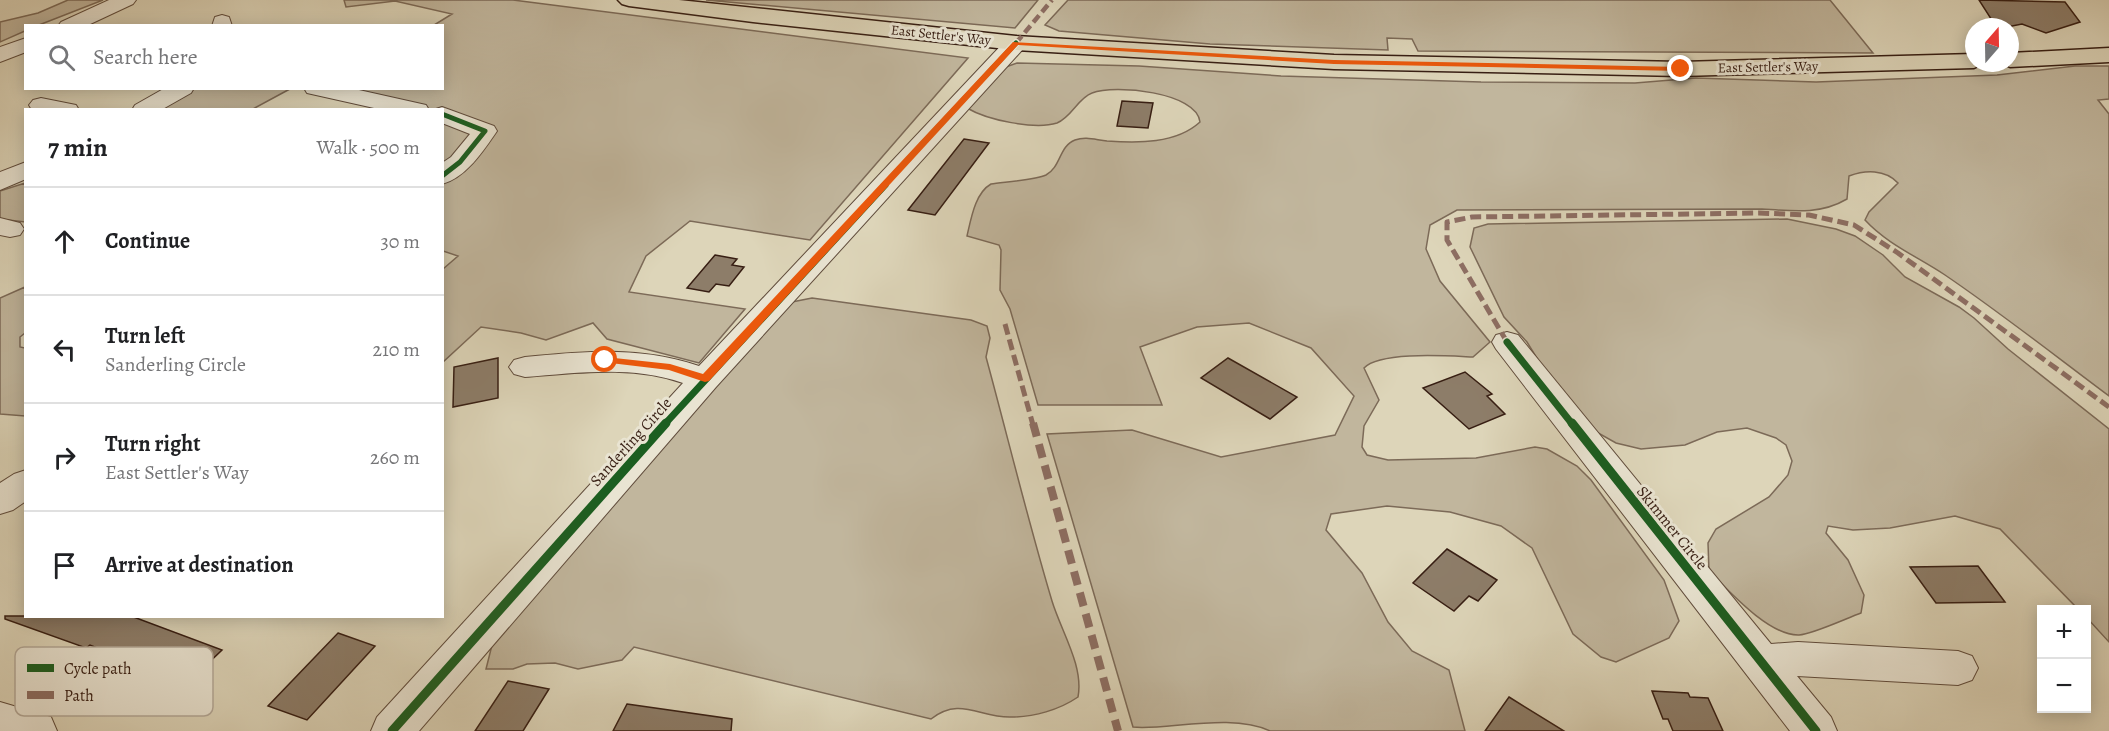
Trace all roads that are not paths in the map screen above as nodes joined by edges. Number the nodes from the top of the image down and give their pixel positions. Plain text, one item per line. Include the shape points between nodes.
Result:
1 (126, 0) edge
2 (629, 0) edge
3 (72, 24) edge
4 (1016, 43) junction
5 (24, 45) edge
6 (0, 55) edge
7 (2109, 55) edge
8 (2019, 60) edge
9 (1965, 61) edge
10 (179, 90) edge
11 (324, 90) edge
12 (41, 105) dead end
13 (57, 108) edge
14 (147, 108) edge
15 (409, 108) edge
16 (444, 115) edge
17 (24, 170) edge
18 (444, 174) edge
19 (0, 182) edge
20 (1507, 342) dead end
21 (525, 367) dead end
22 (705, 378) junction
23 (24, 484) edge
24 (0, 501) edge
25 (1761, 662) junction
26 (1958, 668) dead end
27 (0, 721) edge
28 (36, 731) edge
29 (392, 731) edge
30 (1816, 731) edge

1 - 3 street
2 - 4 main road, East Settler's Way
4 - 9 main road, East Settler's Way via 1334,62 1681,69
4 - 22 street, Sanderling Circle
5 - 6 street
7 - 8 main road
10 - 14 street
11 - 15 street
12 - 13 street
16 - 18 street via 485,131 460,162
17 - 19 street
20 - 25 street, Skimmer Circle
21 - 22 street via 605,360 670,367
22 - 29 street, Sanderling Circle
23 - 24 street
25 - 26 street via 1797,659
25 - 30 street, Skimmer Circle
27 - 28 street

